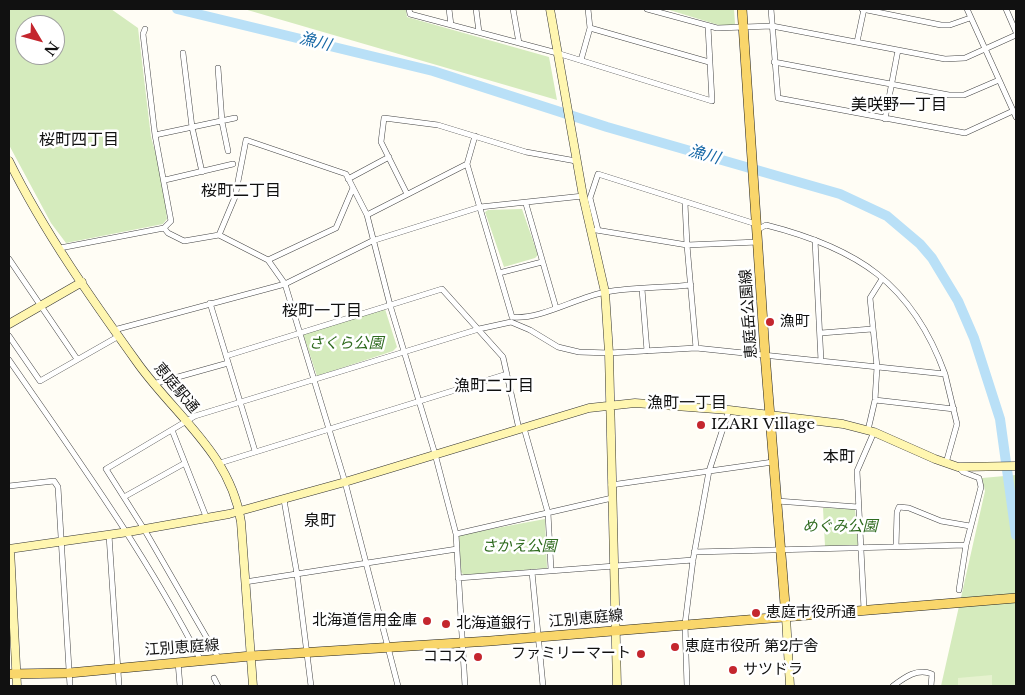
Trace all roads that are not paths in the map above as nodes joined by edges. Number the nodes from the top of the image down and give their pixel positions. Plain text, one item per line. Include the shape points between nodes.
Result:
1 (409, 9) edge
2 (449, 9) edge
3 (476, 9) edge
4 (513, 9) edge
5 (550, 9) edge
6 (588, 9) edge
7 (647, 9) edge
8 (742, 9) edge
9 (771, 9) edge
10 (863, 9) edge
11 (967, 9) edge
12 (1006, 9) edge
13 (970, 18) junction
14 (451, 25) junction
15 (708, 26) junction
16 (772, 26) junction
17 (743, 27) junction
18 (590, 28) junction
19 (145, 29) dead end
20 (479, 32) junction
21 (1016, 33) edge
22 (857, 42) junction
23 (518, 43) junction
24 (985, 49) junction
25 (898, 50) junction
26 (183, 53) dead end
27 (557, 53) junction
28 (581, 60) junction
29 (709, 62) junction
30 (774, 62) junction
31 (218, 68) dead end
32 (999, 80) junction
33 (892, 84) junction
34 (1013, 111) junction
35 (1016, 117) edge
36 (235, 118) dead end
37 (885, 119) junction
38 (222, 122) junction
39 (192, 127) junction
40 (155, 135) junction
41 (475, 136) junction
42 (228, 151) dead end
43 (389, 157) junction
44 (575, 157) junction
45 (9, 161) edge
46 (232, 164) dead end
47 (467, 164) junction
48 (202, 172) junction
49 (12, 177) edge
50 (348, 179) junction
51 (165, 180) junction
52 (353, 188) junction
53 (407, 194) junction
54 (583, 196) junction
55 (685, 203) junction
56 (526, 204) junction
57 (480, 207) junction
58 (367, 214) junction
59 (756, 227) junction
60 (164, 228) junction
61 (594, 230) junction
62 (219, 235) junction
63 (372, 240) junction
64 (815, 240) junction
65 (758, 242) junction
66 (687, 245) junction
67 (60, 248) junction
68 (9, 259) edge
69 (268, 260) junction
70 (542, 262) junction
71 (499, 273) junction
72 (882, 279) junction
73 (82, 282) junction
74 (285, 284) junction
75 (691, 285) junction
76 (642, 289) junction
77 (605, 292) junction
78 (210, 303) junction
79 (390, 305) junction
80 (41, 306) junction
81 (556, 308) junction
82 (9, 324) edge
83 (479, 329) junction
84 (872, 329) junction
85 (116, 333) junction
86 (821, 333) junction
87 (301, 334) junction
88 (9, 336) edge
89 (696, 348) junction
90 (647, 351) junction
91 (404, 352) junction
92 (609, 353) junction
93 (765, 354) junction
94 (226, 356) junction
95 (77, 359) junction
96 (9, 360) edge
97 (821, 361) junction
98 (228, 363) junction
99 (877, 367) junction
100 (507, 374) junction
101 (945, 374) junction
102 (314, 380) junction
103 (154, 384) junction
104 (875, 400) junction
105 (418, 401) junction
106 (240, 402) junction
107 (611, 406) junction
108 (954, 408) junction
109 (729, 410) junction
110 (770, 415) junction
111 (186, 422) junction
112 (522, 428) junction
113 (330, 429) junction
114 (172, 430) junction
115 (871, 430) junction
116 (255, 451) junction
117 (435, 454) junction
118 (774, 462) junction
119 (185, 463) junction
120 (220, 463) junction
121 (946, 464) junction
122 (1016, 466) edge
123 (958, 467) junction
124 (709, 471) junction
125 (345, 482) junction
126 (611, 485) junction
127 (9, 486) edge
128 (124, 497) junction
129 (612, 498) junction
130 (284, 500) junction
131 (777, 501) junction
132 (858, 507) junction
133 (239, 511) junction
134 (548, 513) junction
135 (206, 519) junction
136 (970, 526) junction
137 (144, 528) junction
138 (128, 532) junction
139 (456, 534) junction
140 (109, 535) junction
141 (60, 542) junction
142 (966, 545) junction
143 (896, 547) junction
144 (862, 548) junction
145 (9, 549) edge
146 (457, 549) junction
147 (781, 550) junction
148 (694, 552) junction
149 (693, 560) junction
150 (366, 563) junction
151 (614, 566) junction
152 (551, 570) junction
153 (532, 572) junction
154 (297, 574) junction
155 (458, 578) junction
156 (245, 582) junction
157 (959, 590) dead end
158 (1016, 598) edge
159 (864, 609) junction
160 (786, 617) junction
161 (685, 624) junction
162 (616, 630) junction
163 (537, 636) junction
164 (462, 642) junction
165 (387, 647) junction
166 (308, 653) junction
167 (251, 656) junction
168 (219, 660) junction
169 (201, 661) junction
170 (178, 662) junction
171 (117, 667) junction
172 (69, 672) junction
173 (13, 674) edge
174 (214, 678) dead end
175 (17, 686) edge
176 (70, 686) edge
177 (119, 686) edge
178 (180, 686) edge
179 (218, 686) edge
180 (253, 686) edge
181 (311, 686) edge
182 (398, 686) edge
183 (466, 686) edge
184 (543, 686) edge
185 (616, 686) edge
186 (687, 686) edge
187 (790, 686) edge
188 (893, 686) edge
189 (931, 686) edge

1 - 14 street via 410,14
2 - 14 street
3 - 20 street
4 - 23 street
5 - 27 street
6 - 18 street
7 - 15 street
8 - 17 main road, 恵庭岳公園線
9 - 16 street
10 - 13 street via 941,25
10 - 22 street
11 - 13 street
12 - 21 street
13 - 24 street
14 - 20 street
15 - 17 street
15 - 29 street
16 - 17 street
16 - 22 street
16 - 30 street
17 - 59 main road, 恵庭岳公園線
18 - 28 street
18 - 29 street
19 - 40 street
20 - 23 street
21 - 24 street
22 - 25 street
23 - 27 street
24 - 25 street via 954,59
24 - 32 street
25 - 33 street
26 - 39 street
27 - 28 street
27 - 44 street
28 - 29 street via 712,100
30 - 33 street
30 - 37 street via 778,98
31 - 38 street
32 - 33 street via 964,95 949,96
32 - 34 street
33 - 37 street
34 - 35 street
34 - 37 street via 965,133
36 - 38 street
38 - 39 street
38 - 42 street
39 - 40 street
39 - 48 street
40 - 51 street
41 - 43 street via 438,125 384,118 382,142
41 - 44 street via 526,152
41 - 47 street
43 - 50 street
43 - 53 street
44 - 54 street
45 - 49 street, 恵庭駅通
46 - 48 street
47 - 53 street
47 - 57 street
48 - 51 street
49 - 67 street, 恵庭駅通
50 - 52 street
50 - 62 street via 346,174 246,140 235,197
51 - 60 street via 171,221
52 - 58 street
52 - 69 street via 336,228
53 - 58 street
54 - 56 street
54 - 61 street
55 - 59 street
55 - 61 street via 598,174 590,198
55 - 66 street
56 - 57 street
56 - 70 street
57 - 63 street
57 - 71 street
58 - 63 street
59 - 64 street via 766,225
59 - 65 main road, 恵庭岳公園線
60 - 62 street via 184,241
60 - 67 street
61 - 66 street
61 - 77 street
62 - 69 street
63 - 74 street
63 - 79 street
64 - 72 street via 855,258
64 - 86 street
65 - 66 street
65 - 93 main road, 恵庭岳公園線
66 - 75 street
67 - 73 street, 恵庭駅通
68 - 80 street
69 - 74 street
70 - 71 street
70 - 81 street
71 - 81 street via 512,317 520,318
72 - 84 street via 870,298
72 - 101 street via 907,301 918,317 935,346
73 - 80 street
73 - 85 street, 恵庭駅通
74 - 78 street
74 - 87 street
75 - 76 street
75 - 89 street
76 - 77 street
76 - 90 street
77 - 81 street
77 - 92 street
78 - 85 street
78 - 94 street
79 - 83 street via 442,289
79 - 87 street
79 - 91 street
80 - 82 street
80 - 95 street
83 - 91 street
83 - 92 street via 511,322 558,347 579,352
83 - 100 street via 503,357
84 - 86 street
84 - 99 street
85 - 95 street
85 - 103 street, 恵庭駅通
86 - 97 street
87 - 94 street
87 - 102 street
88 - 95 street via 40,381
89 - 90 street
89 - 93 street
90 - 92 street
91 - 102 street
91 - 105 street
92 - 107 street
93 - 97 street
93 - 110 main road, 恵庭岳公園線
94 - 98 street
96 - 138 street
97 - 99 street
98 - 103 street
98 - 106 street
99 - 101 street
99 - 104 street
100 - 105 street
100 - 112 street
101 - 108 street
102 - 106 street
102 - 113 street
103 - 111 street, 恵庭駅通
104 - 108 street
104 - 115 street
105 - 113 street
105 - 117 street
106 - 111 street via 195,416
106 - 116 street
107 - 109 street via 662,404
107 - 112 street via 590,408
107 - 126 street
108 - 121 street via 957,424
109 - 110 street
109 - 124 street
110 - 115 street
110 - 118 main road, 恵庭岳公園線
111 - 114 street
111 - 120 street, 恵庭駅通
112 - 117 street
112 - 134 street
113 - 116 street
113 - 125 street
114 - 119 street
114 - 128 street via 106,469
115 - 121 street
115 - 132 street via 857,471
116 - 120 street
117 - 125 street
117 - 139 street
118 - 124 street
118 - 131 main road, 恵庭岳公園線
119 - 128 street
119 - 135 street
120 - 133 street, 恵庭駅通
121 - 123 street
122 - 123 street
123 - 136 street via 979,478 981,487
124 - 126 street
124 - 148 street
125 - 130 street
125 - 150 street
126 - 129 street
127 - 141 street via 54,481 58,487
128 - 137 street
129 - 134 street
129 - 151 street
130 - 133 street
130 - 154 street
131 - 132 street
131 - 147 main road, 恵庭岳公園線
132 - 144 street
133 - 135 street
133 - 156 street, 恵庭駅通
134 - 139 street
134 - 152 street
135 - 137 street
136 - 142 street
136 - 143 street via 941,522 900,507
137 - 138 street
137 - 168 street
138 - 140 street
138 - 169 street
139 - 146 street
140 - 141 street
140 - 171 street
141 - 145 street
141 - 172 street
142 - 143 street
142 - 157 street
143 - 144 street
144 - 147 street
144 - 159 street
145 - 173 street
146 - 150 street
146 - 155 street
147 - 148 street
147 - 160 main road, 恵庭岳公園線
148 - 149 street
149 - 151 street
149 - 161 street
150 - 154 street
150 - 165 street
151 - 152 street
151 - 162 street
152 - 153 street
153 - 155 street
153 - 163 street
154 - 156 street
154 - 166 street
155 - 164 street
156 - 167 street, 恵庭駅通
158 - 159 main road, 江別恵庭線
159 - 160 main road, 江別恵庭線
160 - 161 main road, 江別恵庭線
160 - 187 street
161 - 162 main road, 江別恵庭線
161 - 186 street
162 - 163 main road, 江別恵庭線
162 - 185 street
163 - 164 main road, 江別恵庭線
163 - 184 street
164 - 165 main road, 江別恵庭線
164 - 183 street
165 - 166 main road, 江別恵庭線
165 - 182 street
166 - 167 main road, 江別恵庭線
166 - 181 street
167 - 168 main road, 江別恵庭線
167 - 180 street, 恵庭駅通
168 - 169 main road, 江別恵庭線
169 - 170 main road, 江別恵庭線
170 - 171 main road, 江別恵庭線
170 - 178 street
171 - 172 main road, 江別恵庭線
171 - 177 street
172 - 173 main road, 江別恵庭線
172 - 176 street
173 - 175 street
174 - 179 street
188 - 189 street via 904,677 926,672 932,674

